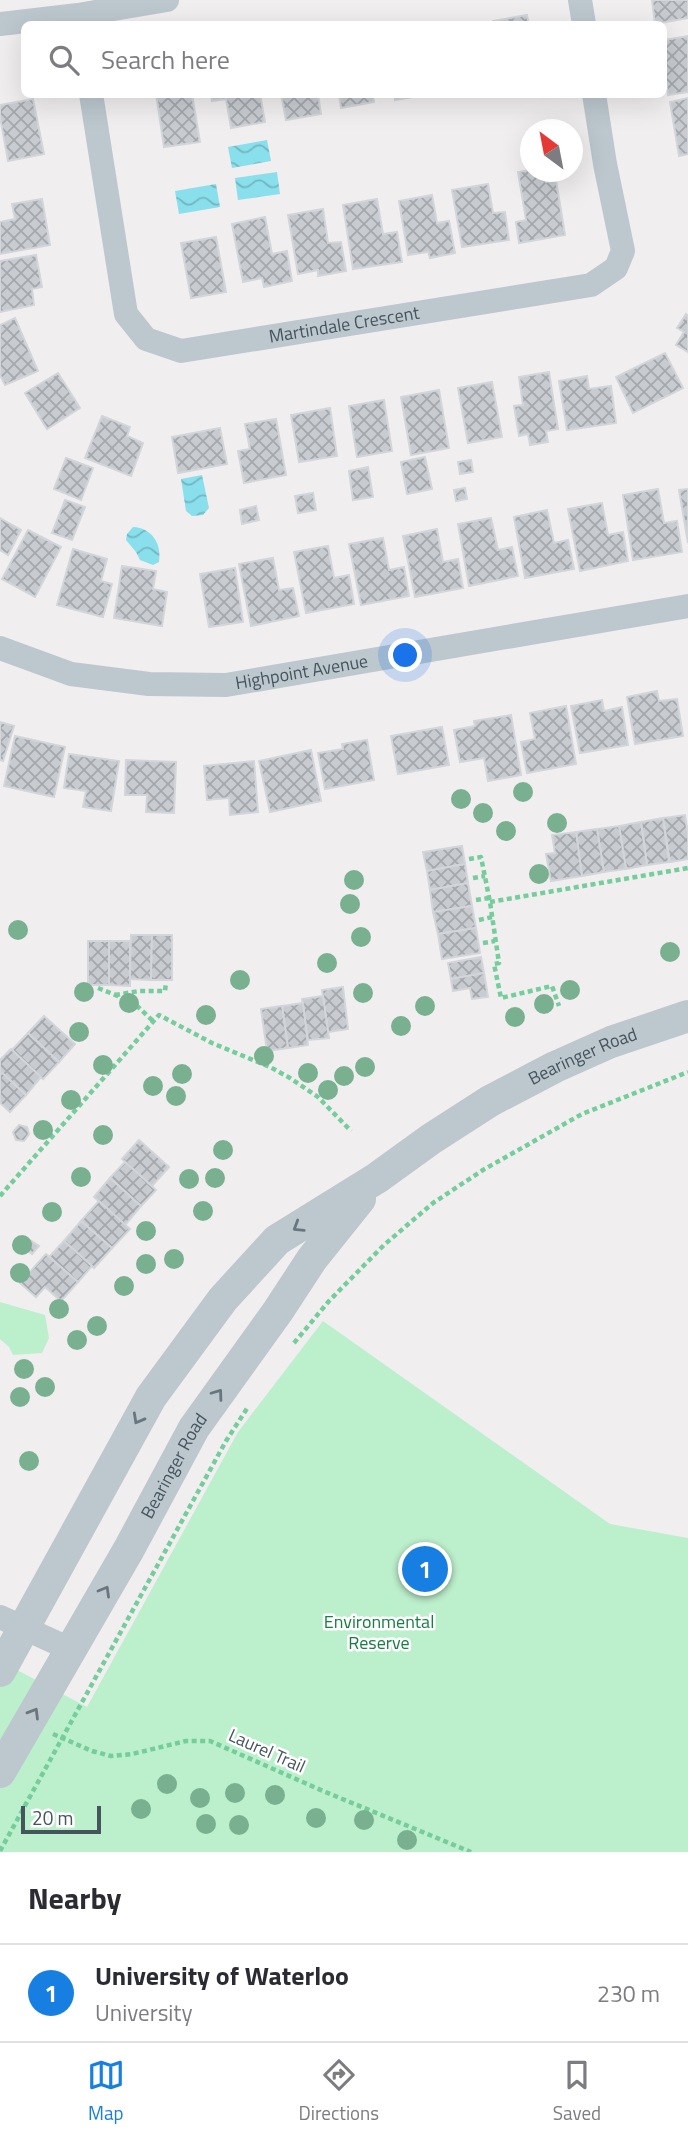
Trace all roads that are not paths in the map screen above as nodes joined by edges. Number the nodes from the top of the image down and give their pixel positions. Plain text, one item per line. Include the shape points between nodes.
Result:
1 (167, 0) edge
2 (580, 0) edge
3 (79, 20) edge
4 (59, 21) edge
5 (584, 21) edge
6 (21, 23) edge
7 (0, 24) edge
8 (92, 98) edge
9 (595, 98) edge
10 (688, 606) edge
11 (0, 648) edge
12 (688, 1016) edge
13 (377, 1178) junction
14 (11, 1623) edge
15 (72, 1650) junction
16 (0, 1671) edge
17 (0, 1772) edge

1 - 3 street
2 - 5 street
3 - 4 street
6 - 7 street
8 - 9 street, Martindale Crescent via 126,314 146,339 181,351 591,285 616,268 623,251
10 - 11 street, Highpoint Avenue via 226,685 149,684 71,674
12 - 13 street, Bearinger Road via 611,1042 544,1072 490,1101
13 -> 14 street, Bearinger Road via 277,1240 223,1299 150,1397
15 -> 13 street, Bearinger Road via 194,1428 312,1259
14 - 15 street
14 - 16 street, Bearinger Road
17 -> 15 street, Bearinger Road

